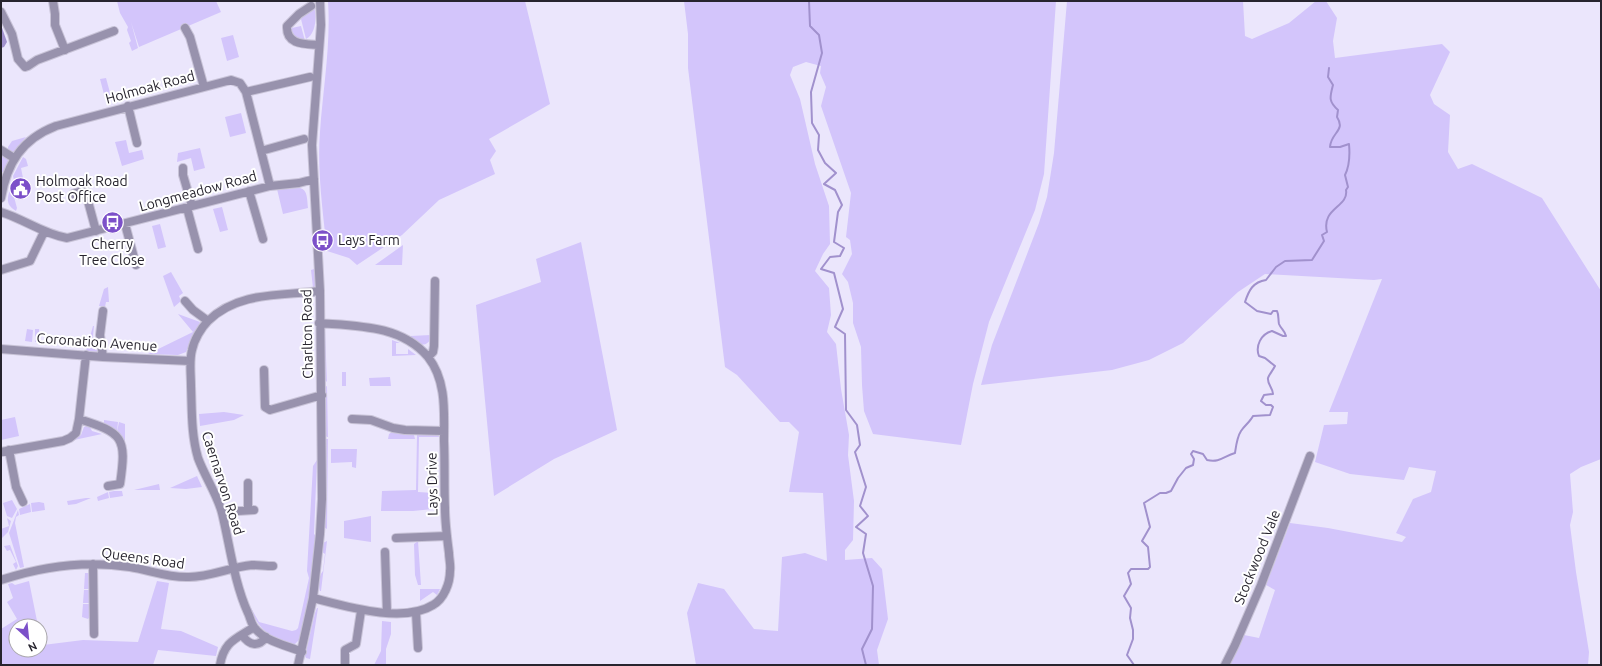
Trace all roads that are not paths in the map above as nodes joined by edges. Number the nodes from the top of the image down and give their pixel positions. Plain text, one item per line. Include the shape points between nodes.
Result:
1 (53, 1) edge
2 (320, 1) edge
3 (311, 6) dead end
4 (1, 12) edge
5 (185, 28) dead end
6 (114, 31) dead end
7 (319, 45) junction
8 (65, 50) junction
9 (310, 77) dead end
10 (204, 87) junction
11 (246, 92) junction
12 (128, 106) junction
13 (304, 139) dead end
14 (137, 144) dead end
15 (1, 150) edge
16 (261, 151) junction
17 (14, 158) junction
18 (183, 168) dead end
19 (314, 179) junction
20 (270, 186) junction
21 (249, 191) junction
22 (73, 194) dead end
23 (1, 198) edge
24 (190, 207) junction
25 (1, 212) edge
26 (125, 224) junction
27 (96, 231) junction
28 (44, 232) junction
29 (263, 239) dead end
30 (198, 249) dead end
31 (136, 265) dead end
32 (1, 270) edge
33 (435, 281) dead end
34 (320, 291) junction
35 (185, 301) dead end
36 (103, 311) dead end
37 (208, 321) junction
38 (319, 323) junction
39 (1, 348) edge
40 (86, 355) junction
41 (103, 357) junction
42 (428, 357) junction
43 (190, 361) junction
44 (264, 370) dead end
45 (322, 395) junction
46 (79, 419) junction
47 (352, 419) dead end
48 (444, 431) junction
49 (5, 451) edge
50 (1310, 456) dead end
51 (248, 483) dead end
52 (108, 486) dead end
53 (23, 502) dead end
54 (222, 512) junction
55 (447, 536) junction
56 (396, 538) dead end
57 (385, 552) dead end
58 (93, 564) junction
59 (273, 566) dead end
60 (234, 568) junction
61 (1, 580) edge
62 (313, 598) junction
63 (361, 611) junction
64 (387, 613) junction
65 (416, 613) junction
66 (254, 627) junction
67 (94, 634) dead end
68 (242, 635) junction
69 (266, 637) junction
70 (418, 648) dead end
71 (302, 652) junction
72 (345, 664) dead end
73 (220, 665) edge
74 (298, 665) edge
75 (1225, 665) edge

1 - 8 street via 55,25
2 - 7 street, Charlton Road
3 - 7 street via 287,26 287,31 292,41
4 - 8 street via 12,34 18,59 25,67
5 - 10 street via 190,37
6 - 8 street
7 - 19 street, Charlton Road via 313,120
9 - 11 street
10 - 11 street, Holmoak Road via 231,80 240,83
10 - 12 street, Holmoak Road
11 - 16 street
12 - 14 street
12 - 17 street, Holmoak Road via 45,130
13 - 16 street
15 - 17 street
16 - 20 street
17 - 23 street, Holmoak Road via 4,181
18 - 24 street
19 - 20 street, Longmeadow Road
19 - 34 street, Charlton Road
20 - 21 street, Longmeadow Road
21 - 24 street, Longmeadow Road
21 - 29 street
22 - 27 street via 85,190
24 - 26 street, Longmeadow Road
24 - 30 street
25 - 28 street, Longmeadow Road
26 - 27 street, Longmeadow Road
26 - 31 street
27 - 28 street, Longmeadow Road via 67,238
28 - 32 street via 30,261
33 - 42 street via 434,346
34 - 37 street, Caernarvon Road via 256,297 235,303
34 - 38 street, Charlton Road
35 - 37 street
36 - 41 street via 100,335
37 - 43 street, Caernarvon Road via 195,341
38 - 42 street, Lays Drive via 366,327 400,336
38 - 45 street, Charlton Road
39 - 40 street, Coronation Avenue
40 - 41 street, Coronation Avenue
40 - 46 street
41 - 43 street, Coronation Avenue
42 - 48 street, Lays Drive via 435,368 445,404
43 - 54 street, Caernarvon Road via 194,444
44 - 45 street via 264,402 265,407 270,410
45 - 62 street, Charlton Road via 322,500
46 - 49 street via 76,433 70,438
46 - 52 street via 102,426 114,433 123,448 124,463 120,484
47 - 48 street via 371,420 405,430
48 - 55 street, Lays Drive
49 - 53 street
50 - 75 street, Stockwood Vale via 1259,590
51 - 54 street via 251,510
54 - 60 street, Caernarvon Road
55 - 56 street, Lays Drive via 410,540
55 - 65 street, Lays Drive via 450,571 448,585 435,604
57 - 64 street
58 - 60 street, Queens Road via 190,577 215,574
58 - 61 street, Queens Road via 59,565 20,573
58 - 67 street
59 - 60 street, Queens Road via 251,565
60 - 66 street, Caernarvon Road
62 - 63 street, Lays Drive
62 - 71 street, Charlton Road
63 - 64 street, Lays Drive
63 - 72 street via 356,644 345,650
64 - 65 street, Lays Drive
65 - 70 street
66 - 68 street
66 - 69 street
68 - 69 street via 254,645
68 - 73 street via 223,651
69 - 71 street via 282,646
71 - 74 street, Charlton Road

